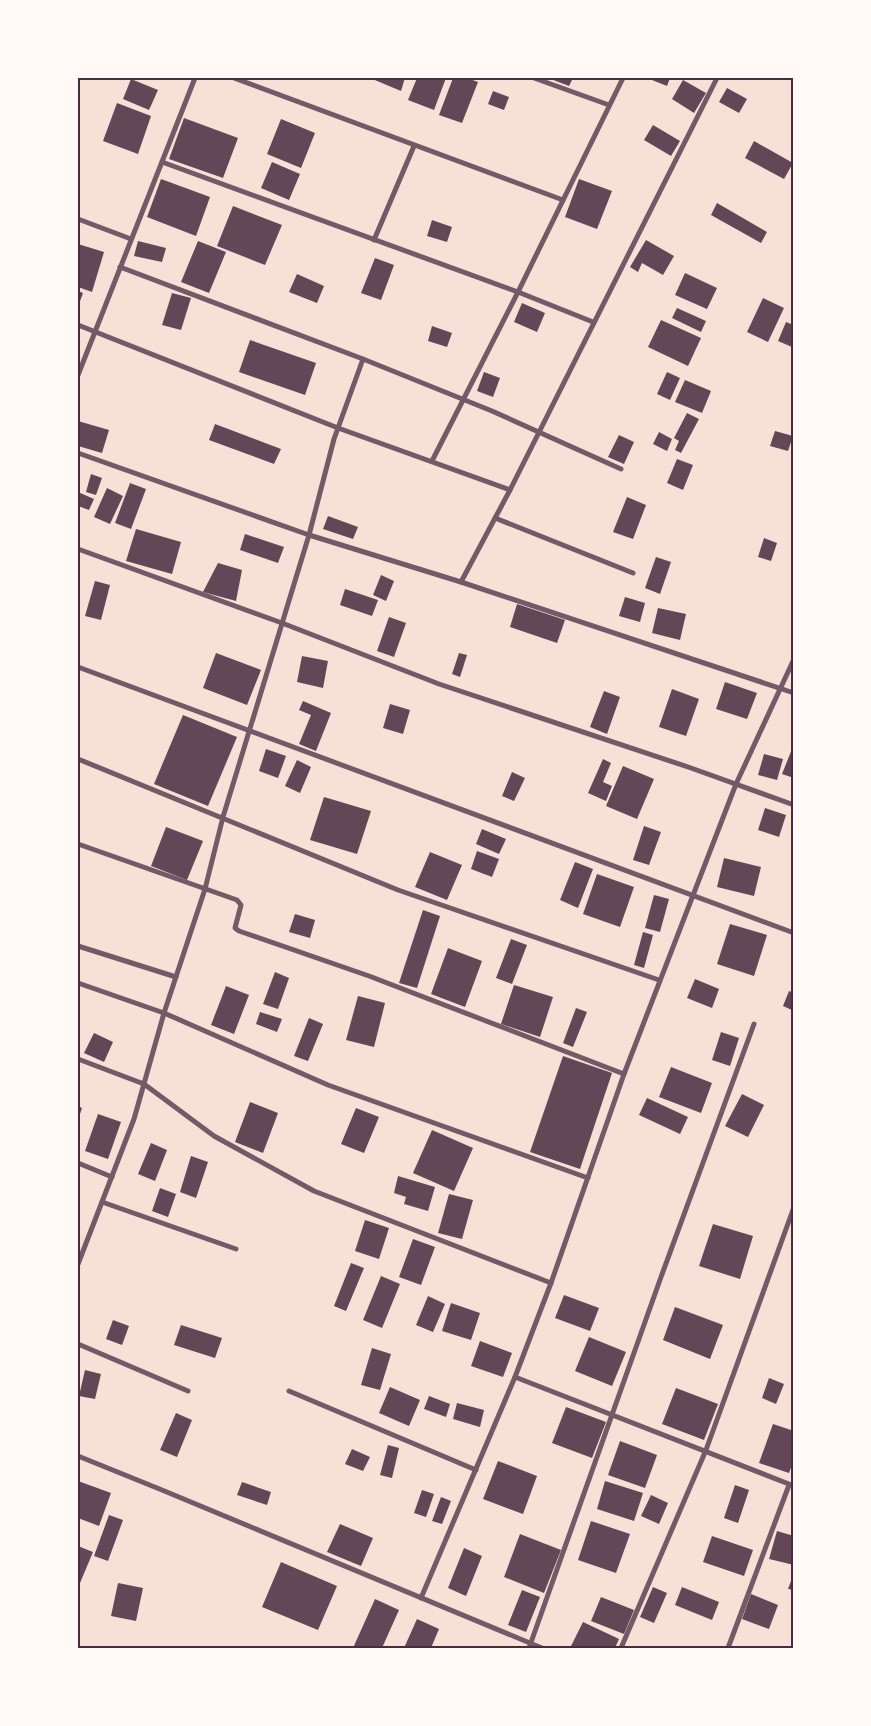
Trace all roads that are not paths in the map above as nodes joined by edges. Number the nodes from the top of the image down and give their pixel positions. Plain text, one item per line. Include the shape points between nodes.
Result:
1 (195, 78) edge
2 (234, 78) edge
3 (534, 78) edge
4 (623, 78) edge
5 (717, 78) edge
6 (609, 105) junction
7 (414, 146) junction
8 (162, 162) junction
9 (563, 200) junction
10 (78, 219) edge
11 (131, 239) junction
12 (374, 240) junction
13 (120, 267) junction
14 (518, 292) junction
15 (592, 322) junction
16 (78, 325) edge
17 (95, 332) junction
18 (363, 359) junction
19 (78, 375) edge
20 (464, 400) junction
21 (338, 428) junction
22 (538, 433) junction
23 (78, 453) edge
24 (432, 461) junction
25 (621, 469) dead end
26 (510, 490) junction
27 (495, 518) junction
28 (309, 535) junction
29 (78, 549) edge
30 (633, 573) dead end
31 (461, 582) junction
32 (282, 623) junction
33 (794, 659) edge
34 (78, 667) edge
35 (779, 687) junction
36 (794, 693) edge
37 (250, 730) junction
38 (78, 759) edge
39 (736, 784) junction
40 (794, 805) edge
41 (223, 817) junction
42 (78, 844) edge
43 (205, 889) junction
44 (692, 895) junction
45 (794, 934) edge
46 (78, 946) edge
47 (176, 977) junction
48 (659, 980) junction
49 (78, 983) edge
50 (164, 1013) junction
51 (754, 1024) dead end
52 (78, 1059) edge
53 (624, 1074) junction
54 (144, 1084) junction
55 (78, 1163) edge
56 (112, 1177) junction
57 (588, 1178) junction
58 (102, 1202) junction
59 (794, 1207) edge
60 (78, 1245) edge
61 (84, 1247) junction
62 (236, 1249) dead end
63 (78, 1264) edge
64 (551, 1283) junction
65 (78, 1344) edge
66 (515, 1377) junction
67 (188, 1391) dead end
68 (289, 1391) dead end
69 (613, 1414) junction
70 (706, 1450) junction
71 (78, 1456) edge
72 (476, 1470) junction
73 (791, 1486) edge
74 (421, 1598) junction
75 (530, 1646) edge
76 (542, 1648) edge
77 (621, 1648) edge
78 (728, 1648) edge

1 - 8 street
2 - 7 street
3 - 6 street
4 - 6 street
5 - 15 street
6 - 9 street
7 - 9 street
7 - 12 street
8 - 11 street
8 - 12 street
9 - 14 street
10 - 11 street
11 - 13 street
12 - 14 street
13 - 17 street
13 - 18 street
14 - 15 street
14 - 20 street
15 - 22 street
16 - 17 street
17 - 19 street
17 - 21 street
18 - 20 street
18 - 21 street
20 - 22 street
20 - 24 street
21 - 24 street
21 - 28 street
22 - 25 street
22 - 26 street
23 - 28 street
24 - 26 street
26 - 27 street
27 - 30 street
27 - 31 street
28 - 31 street
28 - 32 street
29 - 32 street
31 - 35 street
32 - 37 street
32 - 39 street via 440,684
33 - 35 street
34 - 37 street
35 - 36 street
35 - 39 street
37 - 41 street
37 - 44 street
38 - 41 street
39 - 40 street
39 - 44 street
41 - 43 street
41 - 48 street via 398,890
42 - 43 street
43 - 47 street
43 - 53 street via 240,902 235,924 239,932 369,976
44 - 45 street
44 - 48 street
46 - 47 street
47 - 50 street
48 - 53 street
49 - 50 street
50 - 54 street
50 - 57 street via 328,1085
51 - 69 street
52 - 54 street
53 - 57 street
54 - 56 street
54 - 64 street via 214,1136 314,1191
55 - 56 street
56 - 58 street
57 - 64 street
58 - 61 street
58 - 62 street
59 - 70 street
60 - 61 street
61 - 63 street
64 - 66 street
65 - 67 street
66 - 69 street
66 - 72 street
68 - 72 street
69 - 70 street
69 - 75 street
70 - 73 street
70 - 77 street
71 - 74 street
72 - 74 street
73 - 78 street
74 - 75 street
75 - 76 street

